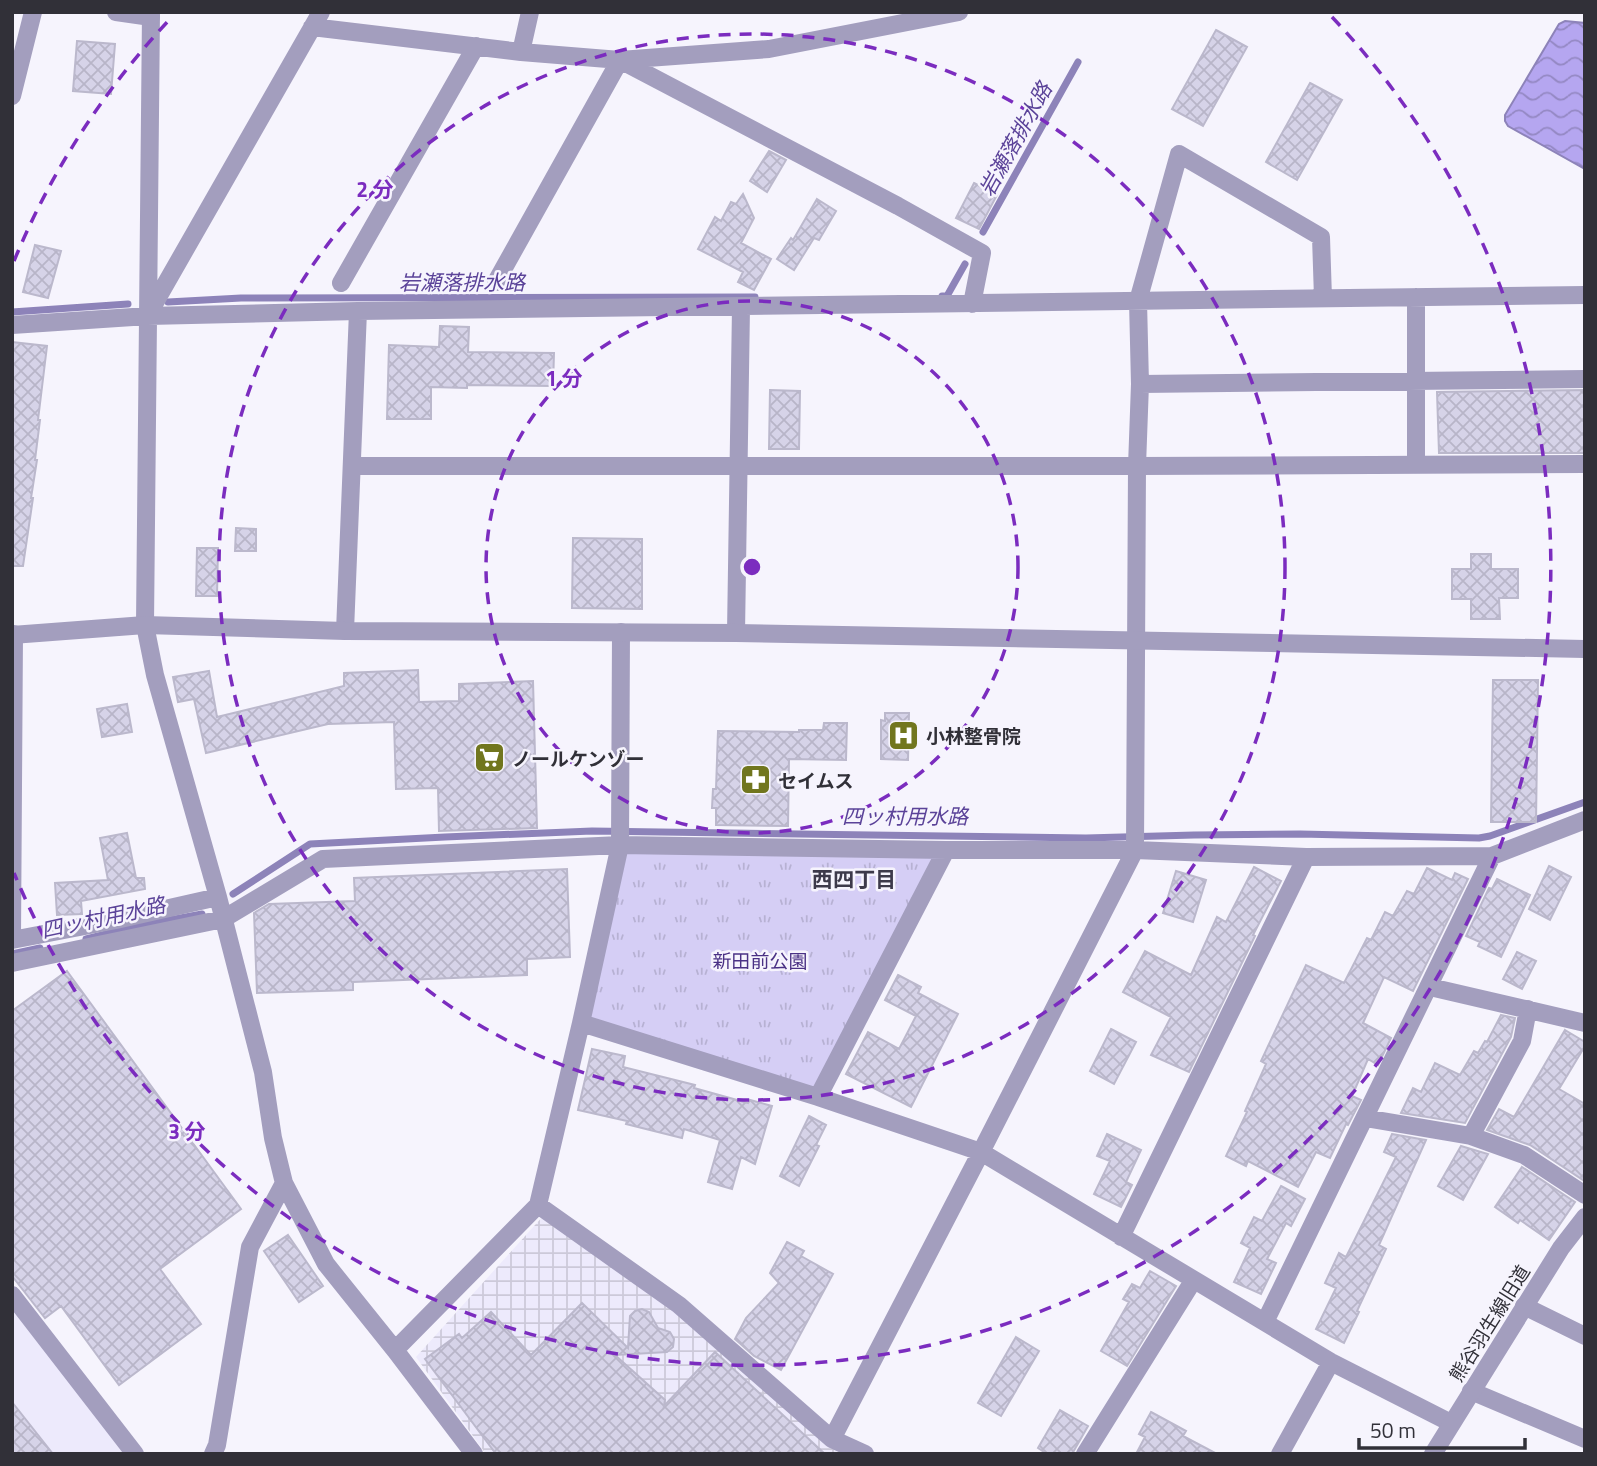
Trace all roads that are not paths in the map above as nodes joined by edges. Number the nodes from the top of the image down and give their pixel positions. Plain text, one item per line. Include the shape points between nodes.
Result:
1 (33, 12) edge
2 (116, 12) edge
3 (530, 12) edge
4 (959, 12) edge
5 (151, 15) edge
6 (316, 20) edge
7 (475, 46) junction
8 (521, 52) junction
9 (620, 60) junction
10 (12, 96) edge
11 (496, 282) dead end
12 (341, 283) dead end
13 (1585, 295) edge
14 (1416, 297) junction
15 (1323, 298) junction
16 (1138, 301) junction
17 (972, 304) junction
18 (741, 307) junction
19 (358, 311) junction
20 (148, 316) junction
21 (12, 325) edge
22 (1585, 379) edge
23 (1416, 381) junction
24 (1140, 384) junction
25 (1416, 464) junction
26 (1585, 464) edge
27 (352, 466) junction
28 (739, 466) junction
29 (1138, 466) junction
30 (145, 625) junction
31 (345, 631) junction
32 (621, 632) junction
33 (736, 633) junction
34 (13, 634) edge
35 (1137, 641) junction
36 (1585, 649) edge
37 (1585, 820) edge
38 (620, 845) junction
39 (946, 850) junction
40 (1135, 850) junction
41 (1306, 856) junction
42 (1492, 856) junction
43 (218, 897) junction
44 (223, 919) junction
45 (12, 938) edge
46 (12, 963) edge
47 (1430, 986) junction
48 (1528, 1009) junction
49 (581, 1023) junction
50 (1585, 1023) edge
51 (818, 1097) junction
52 (1365, 1118) junction
53 (1471, 1136) junction
54 (981, 1152) junction
55 (284, 1183) junction
56 (1585, 1195) edge
57 (538, 1205) junction
58 (1585, 1217) edge
59 (1121, 1237) junction
60 (1193, 1280) junction
61 (12, 1295) edge
62 (1524, 1306) junction
63 (1265, 1322) junction
64 (1585, 1336) edge
65 (395, 1350) junction
66 (1331, 1362) junction
67 (1471, 1391) junction
68 (1451, 1423) junction
69 (832, 1439) junction
70 (1585, 1439) edge
71 (135, 1454) edge
72 (213, 1454) edge
73 (474, 1454) edge
74 (865, 1454) edge
75 (1085, 1454) edge
76 (1280, 1454) edge
77 (1433, 1454) edge

1 - 10 street
2 - 5 street
3 - 8 street
4 - 9 street via 769,49
5 - 20 street
6 - 7 street
6 - 20 street
7 - 8 street
7 - 12 street
8 - 9 street
9 - 11 street
9 - 17 street via 982,253
13 - 14 street
14 - 15 street
14 - 23 street
15 - 16 street
15 - 16 street via 1321,237 1179,154
16 - 17 street
16 - 24 street
17 - 18 street
18 - 19 street
18 - 28 street
19 - 20 street
19 - 27 street
20 - 21 street
20 - 30 street
22 - 23 street
23 - 24 street
23 - 25 street
24 - 29 street
25 - 26 street
25 - 29 street
27 - 28 street
27 - 31 street
28 - 29 street
28 - 33 street
29 - 35 street
30 - 31 street
30 - 34 street
30 - 43 street
31 - 32 street
32 - 33 street
32 - 38 street
33 - 35 street
34 - 45 street
35 - 36 street
35 - 40 street
37 - 42 street
38 - 39 street
38 - 44 street via 323,859
38 - 49 street
39 - 40 street
39 - 51 street
40 - 41 street
40 - 54 street
41 - 42 street
41 - 59 street
42 - 47 street
43 - 44 street
43 - 45 street
44 - 46 street
44 - 55 street via 263,1072
47 - 48 street
47 - 52 street
48 - 50 street
48 - 53 street via 1522,1041
49 - 51 street
49 - 57 street
51 - 54 street
52 - 53 street
52 - 63 street
53 - 56 street via 1524,1154
54 - 59 street
54 - 69 street
55 - 65 street via 326,1264
55 - 72 street via 250,1247
57 - 65 street
57 - 69 street via 679,1305
58 - 62 street, 熊谷羽生線旧道
59 - 60 street
60 - 63 street
60 - 75 street
61 - 71 street
62 - 64 street
62 - 67 street, 熊谷羽生線旧道
63 - 66 street
65 - 73 street
66 - 68 street
66 - 76 street
67 - 68 street, 熊谷羽生線旧道
67 - 70 street
68 - 77 street, 熊谷羽生線旧道
69 - 74 street

